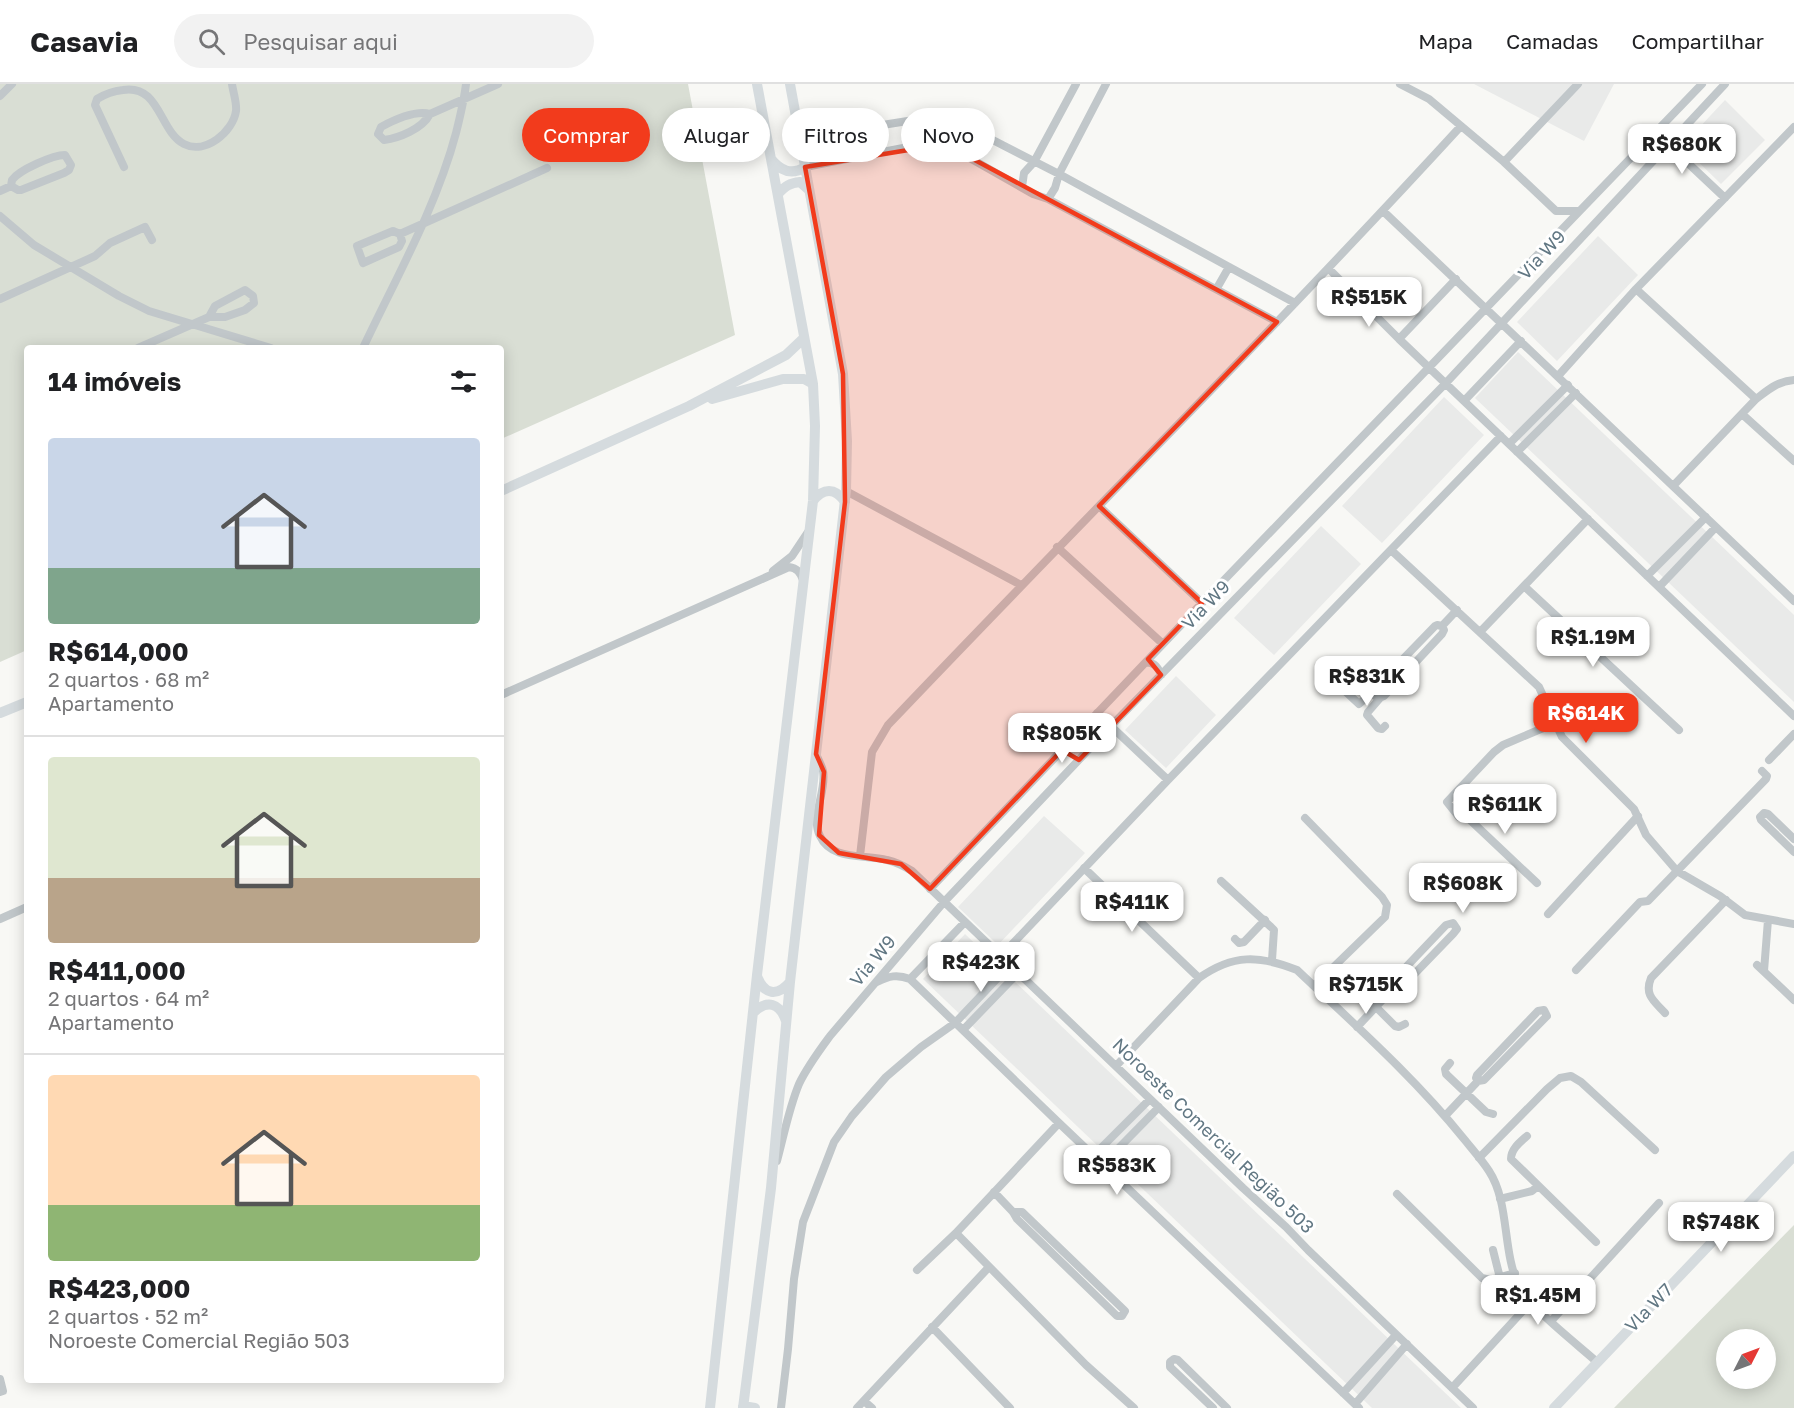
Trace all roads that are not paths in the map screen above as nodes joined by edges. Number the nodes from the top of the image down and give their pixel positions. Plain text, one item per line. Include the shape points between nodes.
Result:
1 (12, 84) edge
2 (232, 84) edge
3 (466, 84) edge
4 (498, 84) edge
5 (757, 84) edge
6 (790, 84) edge
7 (1076, 84) edge
8 (1106, 84) edge
9 (1400, 84) edge
10 (1578, 84) edge
11 (1702, 84) edge
12 (1725, 84) edge
13 (0, 96) edge
14 (465, 98) junction
15 (794, 108) edge
16 (430, 114) junction
17 (889, 124) edge
18 (1461, 126) junction
19 (1794, 128) edge
20 (1656, 133) junction
21 (1668, 144) junction
22 (889, 150) edge
23 (771, 158) junction
24 (804, 162) edge
25 (829, 162) edge
26 (1034, 162) junction
27 (1504, 162) junction
28 (124, 166) dead end
29 (805, 167) junction
30 (547, 168) dead end
31 (1059, 174) junction
32 (12, 186) junction
33 (1022, 187) junction
34 (809, 190) junction
35 (0, 191) edge
36 (778, 194) junction
37 (1725, 198) junction
38 (1048, 199) junction
39 (1383, 211) junction
40 (1556, 211) junction
41 (1580, 212) junction
42 (0, 216) edge
43 (422, 226) junction
44 (400, 234) junction
45 (1558, 234) junction
46 (152, 240) dead end
47 (71, 267) junction
48 (1229, 267) junction
49 (1329, 269) junction
50 (1456, 279) junction
51 (1217, 288) junction
52 (1636, 290) junction
53 (0, 299) edge
54 (1295, 303) junction
55 (1486, 307) junction
56 (209, 317) junction
57 (1277, 322) junction
58 (1503, 323) junction
59 (191, 325) junction
60 (804, 338) junction
61 (1399, 339) junction
62 (1521, 340) junction
63 (145, 345) edge
64 (261, 345) edge
65 (364, 345) edge
66 (1429, 367) junction
67 (1558, 376) junction
68 (1794, 380) edge
69 (813, 384) junction
70 (1445, 384) junction
71 (1568, 385) junction
72 (1576, 393) junction
73 (1756, 399) junction
74 (1464, 401) junction
75 (689, 405) junction
76 (1742, 414) junction
77 (1501, 436) junction
78 (1509, 444) junction
79 (1517, 452) junction
80 (1794, 461) edge
81 (1673, 486) junction
82 (504, 490) edge
83 (845, 496) junction
84 (813, 501) junction
85 (1099, 506) junction
86 (1706, 517) junction
87 (1588, 519) junction
88 (1716, 527) junction
89 (809, 531) junction
90 (1058, 547) junction
91 (1391, 550) junction
92 (766, 576) junction
93 (1647, 576) junction
94 (803, 580) junction
95 (1021, 585) junction
96 (1524, 586) junction
97 (1659, 587) junction
98 (1794, 601) edge
99 (1202, 603) junction
100 (1456, 610) junction
101 (1442, 626) junction
102 (1480, 632) junction
103 (1163, 644) junction
104 (1146, 662) junction
105 (1161, 675) junction
106 (1346, 680) dead end
107 (1374, 691) junction
108 (504, 694) edge
109 (1381, 697) junction
110 (24, 703) edge
111 (0, 713) edge
112 (1097, 713) junction
113 (1794, 716) edge
114 (1555, 723) junction
115 (1112, 726) junction
116 (1384, 726) dead end
117 (1679, 730) dead end
118 (1794, 734) edge
119 (1068, 744) junction
120 (816, 754) junction
121 (1079, 760) junction
122 (1769, 760) dead end
123 (1762, 771) dead end
124 (1168, 780) junction
125 (1638, 816) junction
126 (1305, 818) dead end
127 (1794, 839) edge
128 (1794, 852) edge
129 (860, 856) junction
130 (1084, 868) junction
131 (1677, 871) junction
132 (1221, 881) dead end
133 (1537, 883) dead end
134 (930, 889) junction
135 (1726, 900) junction
136 (945, 902) junction
137 (24, 908) edge
138 (1548, 914) dead end
139 (0, 919) edge
140 (1265, 920) junction
141 (1768, 920) junction
142 (965, 922) junction
143 (1794, 924) edge
144 (1235, 939) dead end
145 (1001, 956) junction
146 (1272, 960) junction
147 (1010, 965) junction
148 (1757, 965) dead end
149 (1576, 970) dead end
150 (1764, 972) junction
151 (1018, 973) junction
152 (1357, 974) dead end
153 (757, 975) junction
154 (1199, 978) junction
155 (910, 979) junction
156 (790, 982) junction
157 (874, 984) junction
158 (1314, 986) junction
159 (1387, 995) junction
160 (1794, 1000) edge
161 (1376, 1006) junction
162 (753, 1013) junction
163 (1665, 1013) dead end
164 (786, 1022) junction
165 (956, 1023) junction
166 (1405, 1024) dead end
167 (1357, 1027) junction
168 (963, 1030) junction
169 (1450, 1063) dead end
170 (1116, 1066) junction
171 (1478, 1081) junction
172 (1467, 1093) junction
173 (1150, 1099) junction
174 (1159, 1107) junction
175 (1493, 1114) dead end
176 (1445, 1116) junction
177 (1059, 1124) junction
178 (1527, 1136) dead end
179 (1655, 1150) dead end
180 (1094, 1155) junction
181 (1794, 1156) edge
182 (1479, 1158) junction
183 (1103, 1164) junction
184 (1538, 1186) junction
185 (771, 1188) junction
186 (994, 1192) junction
187 (1397, 1194) dead end
188 (1500, 1199) junction
189 (1659, 1203) dead end
190 (1013, 1212) junction
191 (956, 1233) junction
192 (1596, 1242) dead end
193 (1493, 1250) dead end
194 (989, 1267) junction
195 (917, 1270) dead end
196 (1515, 1273) junction
197 (1500, 1278) junction
198 (1531, 1302) junction
199 (1552, 1320) junction
200 (932, 1327) junction
201 (1396, 1335) junction
202 (1407, 1344) junction
203 (1597, 1362) junction
204 (0, 1379) edge
205 (1452, 1388) junction
206 (0, 1392) edge
207 (1343, 1393) junction
208 (864, 1401) junction
209 (1357, 1406) edge
210 (743, 1407) edge
211 (710, 1408) edge
212 (755, 1408) edge
213 (781, 1408) edge
214 (857, 1408) edge
215 (872, 1408) edge
216 (1010, 1408) edge
217 (1134, 1408) edge
218 (1213, 1408) edge
219 (1227, 1408) edge
220 (1473, 1408) edge
221 (1554, 1408) edge

1 - 13 street
2 - 28 street via 234,119 220,136 201,147 181,143 155,103 143,93 128,89 101,97 95,105
3 - 14 street
4 - 14 street
5 - 23 main road
6 - 15 main road
7 - 26 street
8 - 31 street
9 - 18 street via 1429,99
10 - 27 street
11 - 20 street, Via W9
12 - 21 street, Via W9
14 - 16 street
14 - 43 street via 449,158
16 - 16 street via 421,112 400,119 381,128 378,134 384,140 417,128
17 - 26 street via 942,116
18 - 27 street
18 - 39 street
19 - 37 street
20 - 21 street
20 - 41 street, Via W9
21 - 37 street
21 - 58 street, Via W9
22 - 33 street via 945,144
23 - 29 main road via 784,170 796,172
23 - 36 main road
24 - 29 main road
25 - 29 street
26 - 31 street
26 - 33 street via 1024,173
27 - 40 street
29 - 34 main road
30 - 43 street
31 - 38 street
31 - 48 street
32 - 32 street via 18,173 53,157 65,155 70,161 71,167 64,173 21,190
32 - 35 street
33 - 38 street
34 - 36 main road via 800,182 793,182
34 - 83 main road via 843,374
36 - 60 main road
37 - 52 street
38 - 51 street
39 - 49 street
39 - 50 street
40 - 41 street
40 - 45 street
41 - 45 street, Via W9
42 - 47 street via 34,245
43 - 44 street
43 - 65 street
44 - 44 street via 399,247 363,263 357,246 393,231
45 - 55 street, Via W9
46 - 47 street via 146,227
47 - 53 street
47 - 59 street via 149,311
48 - 51 street
48 - 54 street
49 - 54 street
49 - 61 street
50 - 55 street
50 - 61 street
51 - 57 street
52 - 67 street
52 - 73 street
54 - 57 street
55 - 58 street
55 - 66 street, Via W9
56 - 56 street via 215,306 245,290 253,296 254,303 245,310 225,317
56 - 59 street
57 - 85 street
58 - 62 street
58 - 70 street, Via W9
59 - 63 street
59 - 64 street
60 - 69 main road
60 - 75 main road via 786,355
61 - 66 street
62 - 67 street
62 - 74 street
66 - 70 street
66 - 99 street, Via W9
67 - 71 street
68 - 73 street via 1771,387
69 - 75 main road via 804,379 783,379
69 - 84 main road
70 - 74 street
70 - 105 street, Via W9
71 - 72 street
71 - 78 street
72 - 79 street
72 - 81 street
73 - 76 street
74 - 77 street
75 - 82 main road
76 - 80 street
76 - 81 street
77 - 78 street
77 - 91 street
78 - 79 street
79 - 87 street
81 - 86 street
83 - 84 main road via 820,492
83 - 95 street
83 - 120 main road
84 - 89 main road
85 - 90 street
85 - 99 street
86 - 88 street
86 - 93 street
87 - 93 street
87 - 96 street
88 - 97 street
88 - 98 street
89 - 92 street via 792,556
89 - 94 main road
90 - 95 street
90 - 103 street
91 - 100 street
91 - 124 street
92 - 94 street via 789,567 795,568
92 - 108 street
93 - 97 street
94 - 153 main road
95 - 129 street via 879,737 872,752
96 - 102 street
96 - 117 street
97 - 113 street
99 - 103 street, Via W9
100 - 101 street
100 - 102 street
101 - 107 street via 1435,626
101 - 109 street via 1442,634
102 - 114 street via 1539,687
103 - 104 street, Via W9
104 - 105 street via 1158,667
104 - 112 street, Via W9
105 - 115 street, Via W9
106 - 107 street via 1344,690 1359,704
107 - 109 street via 1375,696
109 - 116 street via 1367,716 1378,728
110 - 111 main road
112 - 115 street
112 - 119 street, Via W9
114 - 125 street via 1572,749
114 - 133 street via 1503,745 1447,802 1458,816 1468,818
115 - 121 street, Via W9
115 - 124 street
118 - 122 street
119 - 121 street
119 - 134 street, Via W9
120 - 129 street, Noroeste Comercial Região 503 via 824,772 817,819 819,836 839,853
120 - 156 main road
121 - 136 street, Via W9
123 - 131 street via 1766,779
124 - 130 street
125 - 131 street via 1651,842
125 - 138 street
126 - 158 street via 1387,905 1385,916
127 - 128 street via 1768,814 1760,817
129 - 134 street, Noroeste Comercial Região 503 via 901,864
130 - 145 street
130 - 154 street
131 - 135 street
131 - 149 street via 1648,900 1641,902
132 - 140 street
134 - 136 street, Noroeste Comercial Região 503
135 - 141 street via 1745,915
135 - 163 street via 1651,978 1647,987 1650,996
136 - 142 street, Noroeste Comercial Região 503
136 - 157 street, Via W9
137 - 139 street
140 - 144 street via 1244,942
140 - 146 street via 1274,930
141 - 143 street
141 - 150 street
142 - 145 street, Noroeste Comercial Região 503
142 - 155 street
145 - 147 street, Noroeste Comercial Região 503
146 - 154 street via 1230,961
146 - 158 street via 1297,970
147 - 151 street, Noroeste Comercial Região 503
147 - 165 street
148 - 150 street
150 - 160 street
151 - 168 street
151 - 170 street, Noroeste Comercial Região 503
152 - 161 street via 1355,984
153 - 156 main road via 766,990 773,993 782,991
153 - 162 main road
154 - 170 street
155 - 157 street via 899,975
155 - 165 street
156 - 164 main road
157 - 185 street, Via W9 via 824,1044 800,1083
158 - 167 street
159 - 159 street via 1395,994 1457,930 1456,925 1446,925 1388,987
159 - 161 street
161 - 166 street via 1395,1026
161 - 167 street
162 - 164 main road via 760,1005 768,1004 778,1007
162 - 211 main road
164 - 185 main road
165 - 168 street
165 - 213 street via 886,1077 834,1142 803,1222
167 - 176 street
168 - 177 street
169 - 172 street via 1445,1071
170 - 173 street, Noroeste Comercial Região 503
171 - 171 street via 1484,1080 1547,1016 1544,1010 1538,1011 1476,1076
171 - 172 street
172 - 175 street
172 - 176 street
173 - 174 street, Noroeste Comercial Região 503
173 - 180 street
174 - 183 street
174 - 201 street, Noroeste Comercial Região 503
176 - 182 street
177 - 180 street
177 - 186 street
178 - 184 street via 1514,1149 1511,1159
179 - 182 street via 1571,1076 1560,1078 1547,1089
180 - 183 street
181 - 203 main road, Vla W7
182 - 188 street via 1498,1187
183 - 207 street
184 - 188 street
184 - 192 street
185 - 210 main road
186 - 190 street
186 - 191 street
187 - 197 street via 1482,1278
188 - 196 street
189 - 199 street
190 - 190 street via 1033,1236 1117,1316 1122,1316 1125,1311 1066,1253 1022,1212
191 - 194 street
191 - 195 street
193 - 197 street
194 - 200 street
194 - 217 street
196 - 197 street
196 - 198 street
198 - 199 street
198 - 205 street
199 - 203 street
200 - 208 street
200 - 216 street
201 - 202 street, Noroeste Comercial Região 503
201 - 207 street
202 - 205 street, Noroeste Comercial Região 503
202 - 209 street
203 - 221 main road, Vla W7
204 - 206 street
205 - 220 street, Noroeste Comercial Região 503
207 - 209 street
208 - 214 street
208 - 215 street
210 - 212 main road
218 - 219 street via 1170,1362 1178,1360

